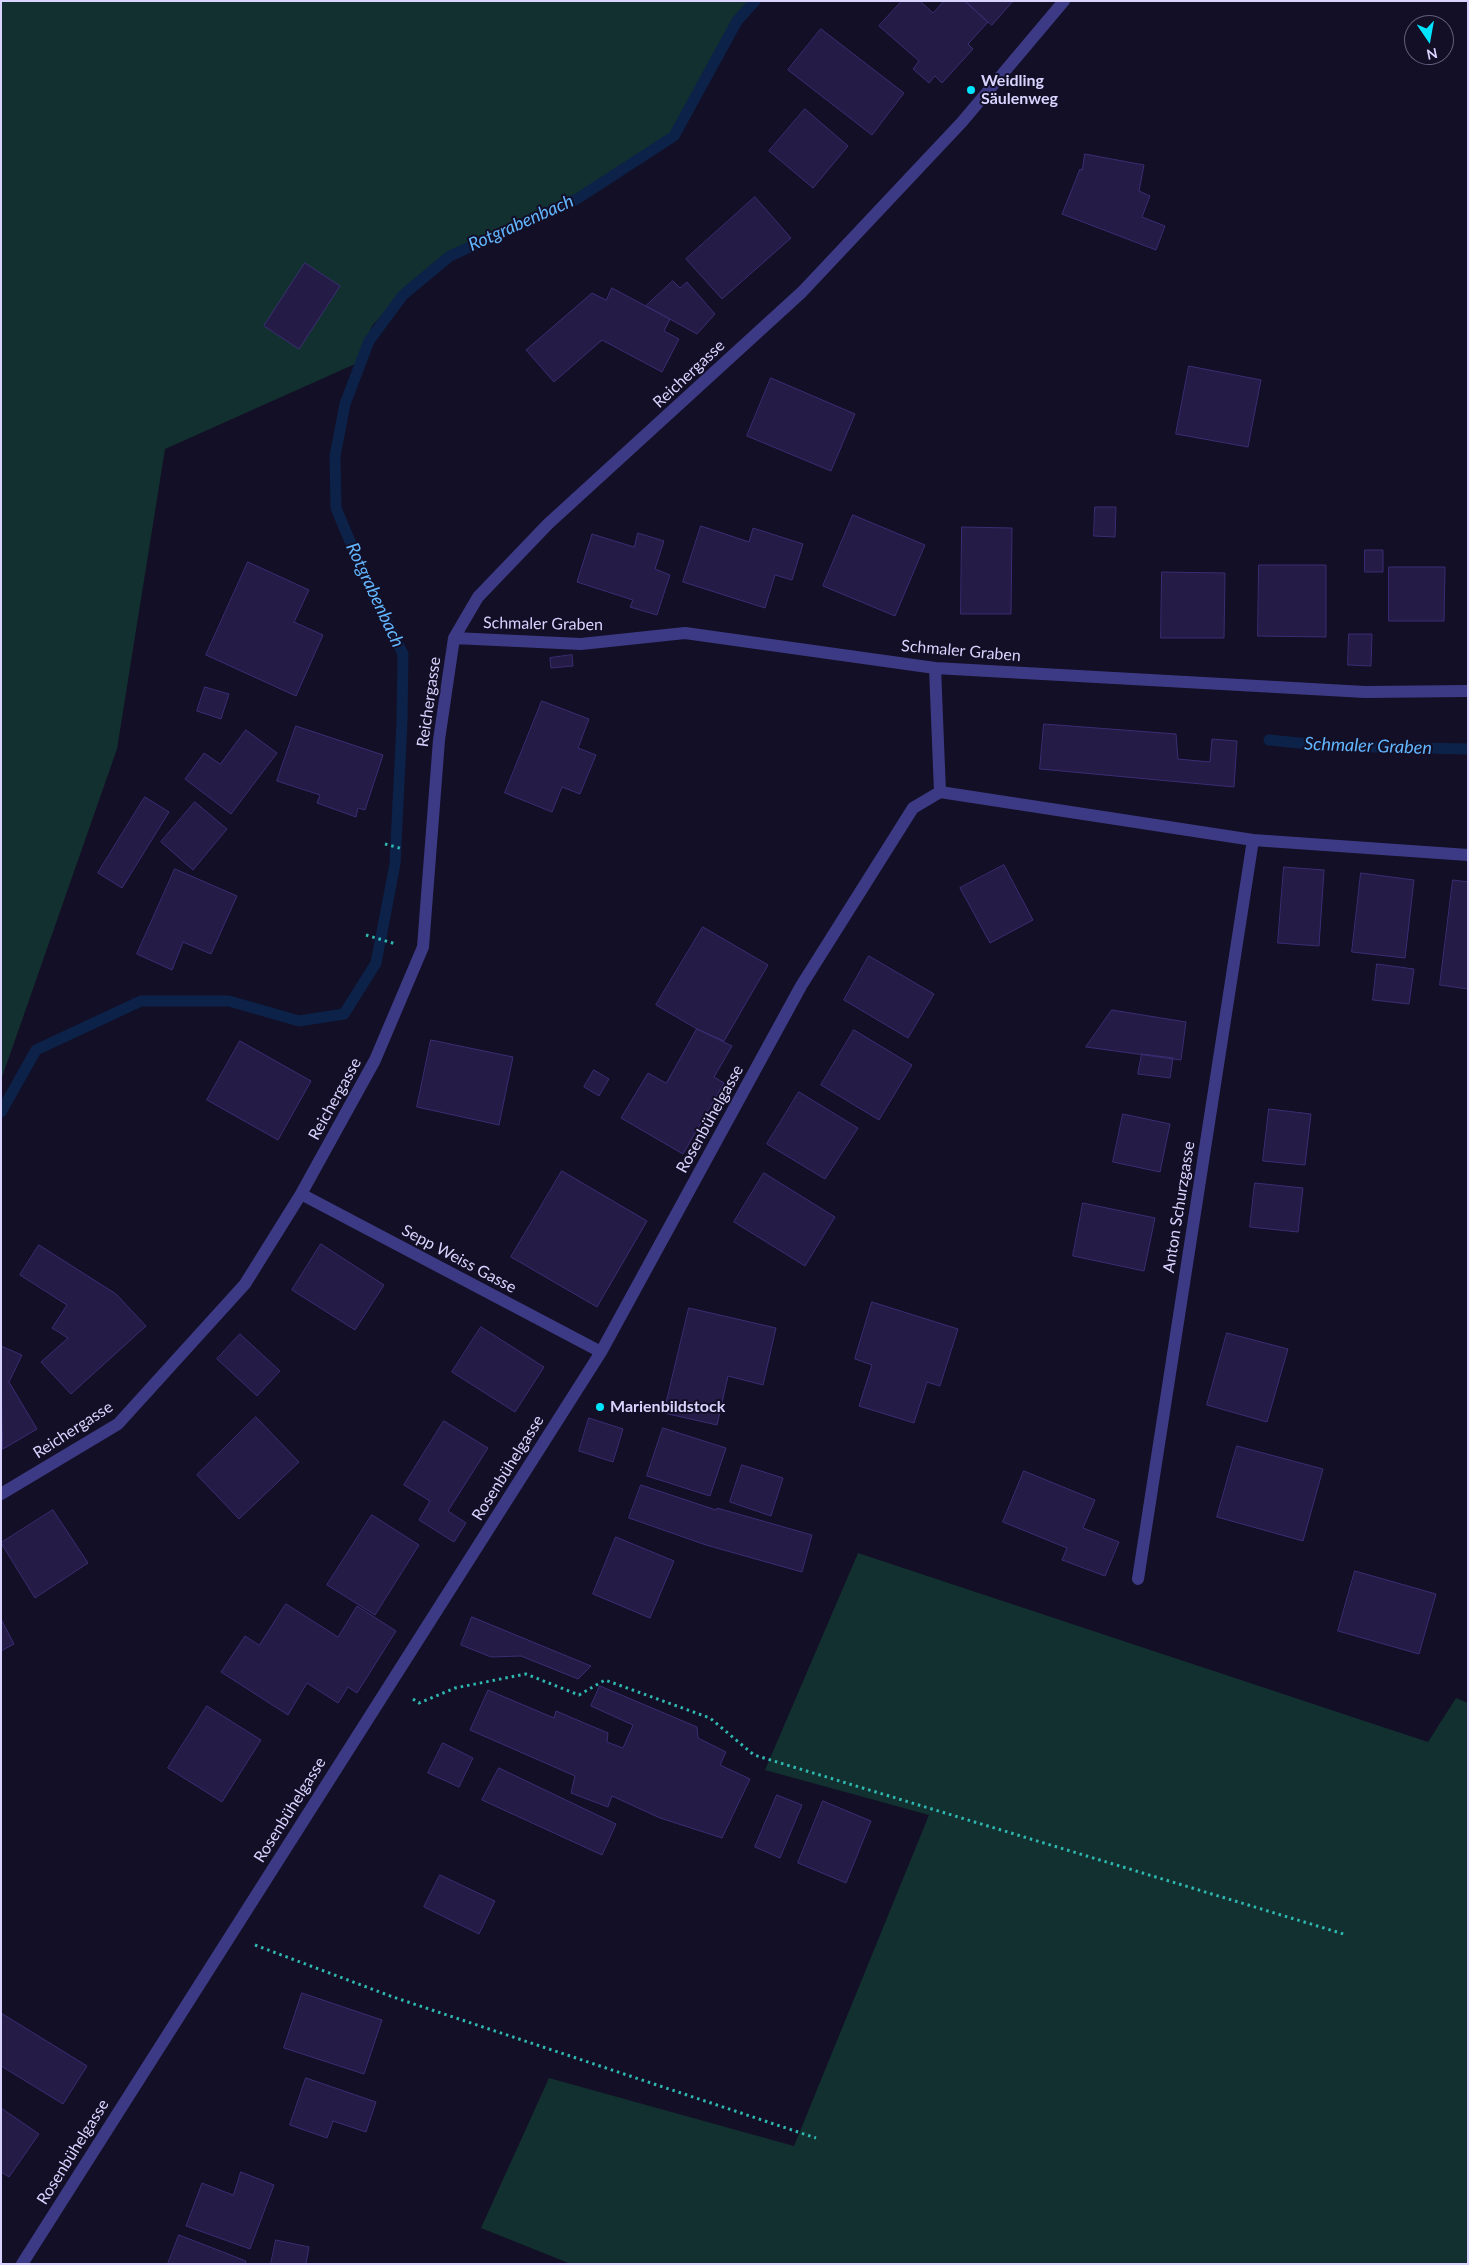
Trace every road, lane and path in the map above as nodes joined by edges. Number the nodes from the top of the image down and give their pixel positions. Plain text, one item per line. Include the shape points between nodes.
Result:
1 (1064, 1) edge
2 (454, 638) junction
3 (935, 668) junction
4 (1468, 691) edge
5 (940, 792) junction
6 (1253, 840) junction
7 (384, 844) dead end
8 (408, 850) dead end
9 (1468, 855) edge
10 (366, 935) dead end
11 (399, 944) dead end
12 (301, 1194) junction
13 (600, 1352) junction
14 (1, 1494) edge
15 (1138, 1579) dead end
16 (390, 1684) junction
17 (232, 1932) junction
18 (1347, 1935) dead end
19 (816, 2138) dead end
20 (22, 2264) edge

1 - 2 street, Reichergasse via 962,122 808,285 548,524 478,597
2 - 3 street, Schmaler Graben via 581,644 685,633
2 - 12 street, Reichergasse via 438,750 423,947 375,1060
3 - 4 street, Schmaler Graben via 1365,692
3 - 5 street
5 - 6 street
5 - 13 street, Rosenbühelgasse via 913,808 802,986
6 - 9 street
6 - 15 street, Anton Schurzgasse
7 - 8 path
10 - 11 path
12 - 13 street, Sepp Weiss Gasse
12 - 14 street, Reichergasse via 245,1284 118,1424
13 - 16 street, Rosenbühelgasse
16 - 17 street, Rosenbühelgasse
16 - 18 path via 419,1703 455,1688 526,1674 579,1695 605,1680 710,1718 754,1756
17 - 19 path via 262,1948 393,1997
17 - 20 street, Rosenbühelgasse

